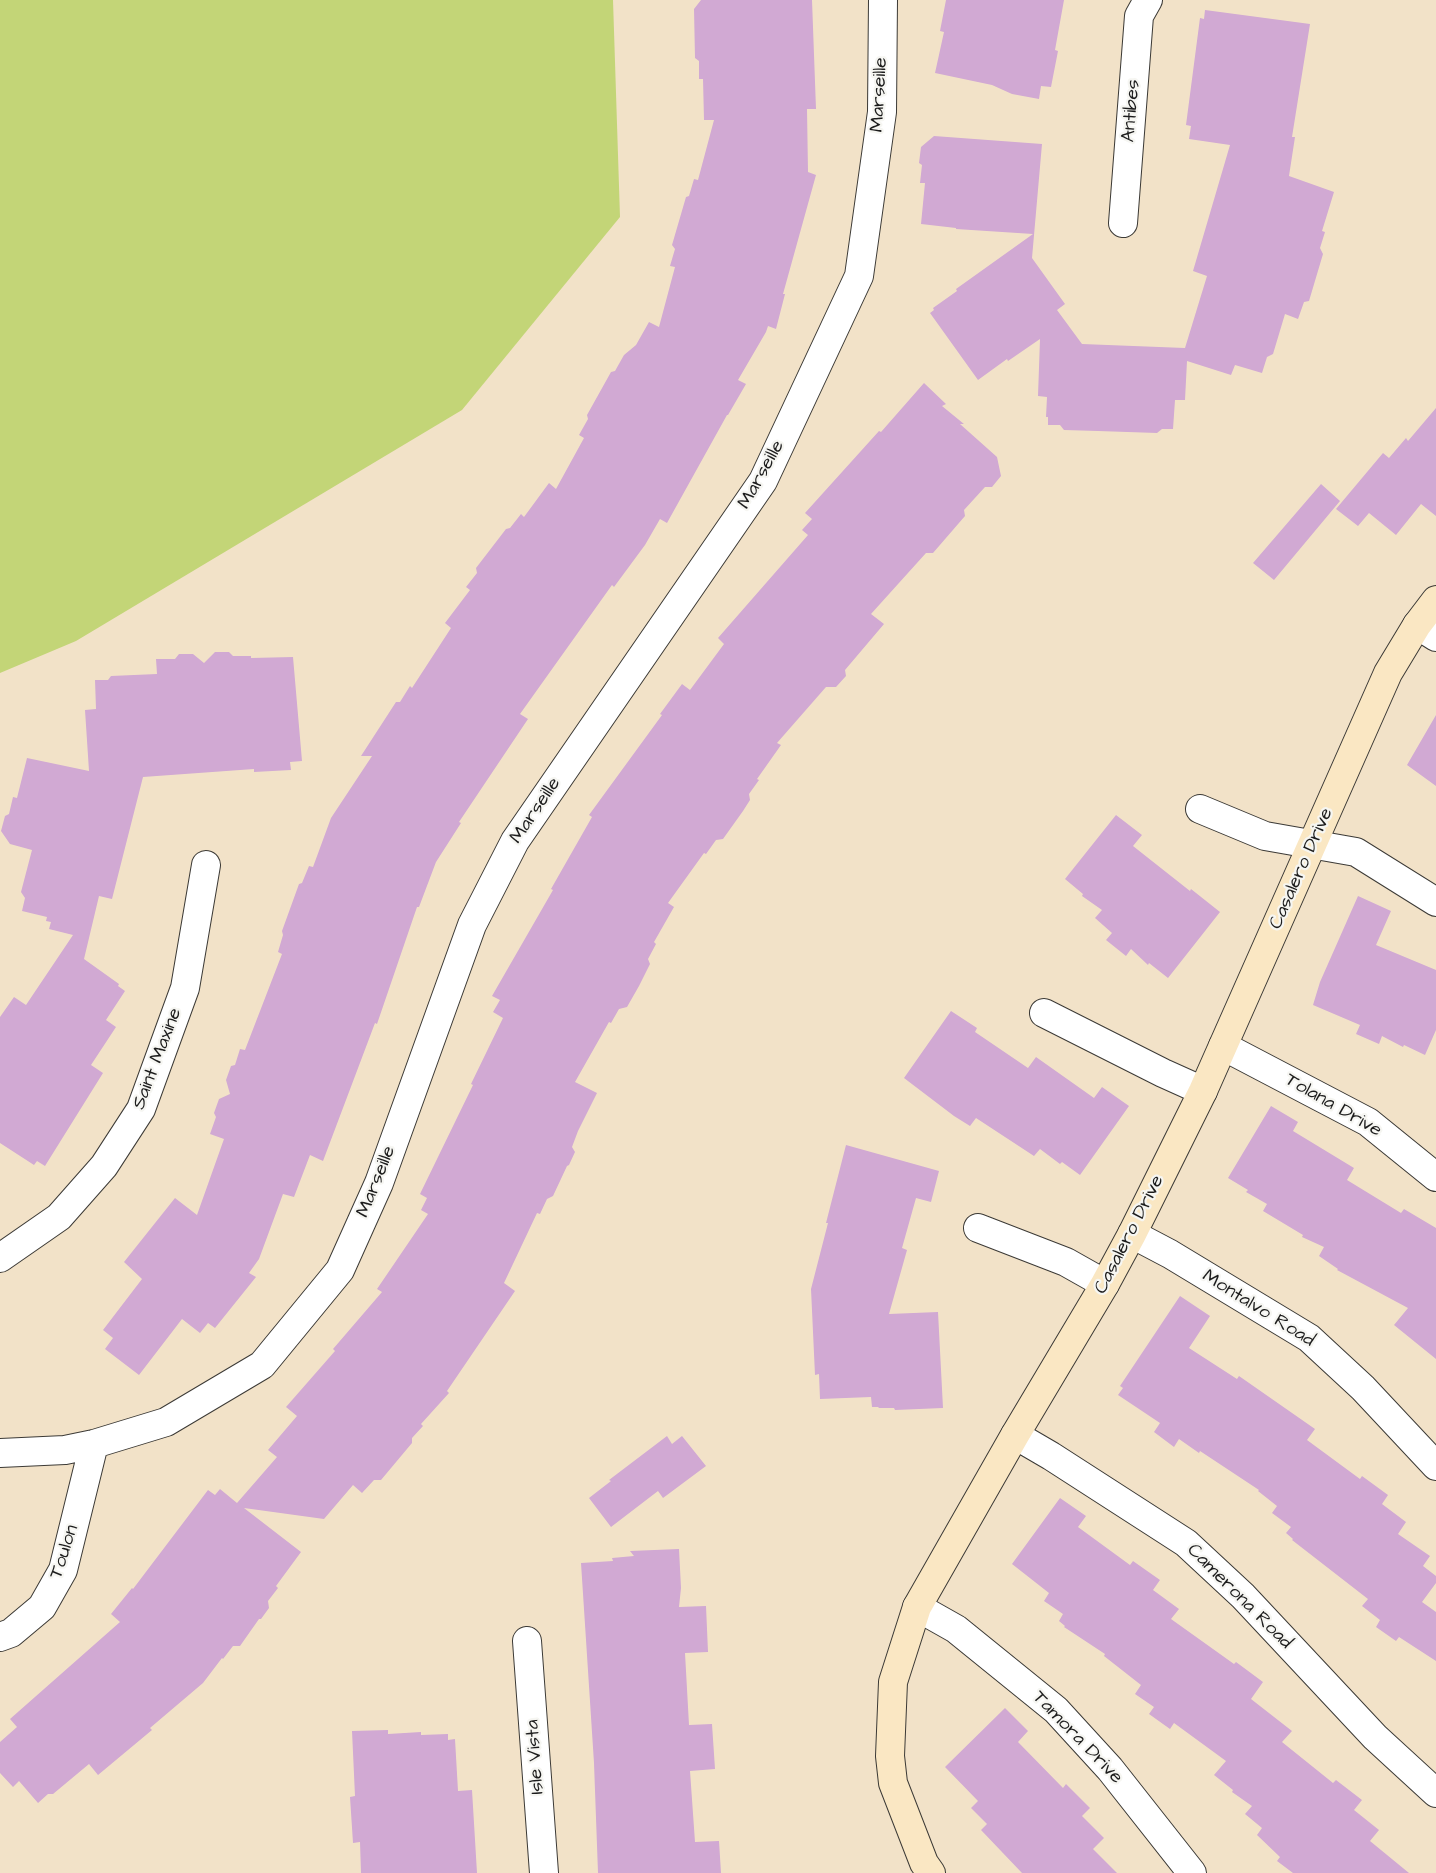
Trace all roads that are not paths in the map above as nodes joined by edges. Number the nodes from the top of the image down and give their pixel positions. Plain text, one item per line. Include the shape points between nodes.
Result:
1 (883, 0) edge
2 (1148, 0) edge
3 (1122, 223) dead end
4 (1436, 600) edge
5 (1427, 631) edge
6 (1200, 809) dead end
7 (1313, 843) junction
8 (206, 865) dead end
9 (1436, 902) edge
10 (1044, 1013) dead end
11 (1222, 1046) junction
12 (1203, 1091) junction
13 (1436, 1177) edge
14 (978, 1228) dead end
15 (1132, 1234) junction
16 (0, 1258) edge
17 (1105, 1284) junction
18 (1015, 1435) junction
19 (94, 1444) junction
20 (0, 1453) edge
21 (1436, 1466) edge
22 (917, 1607) junction
23 (0, 1637) edge
24 (527, 1640) dead end
25 (1436, 1793) edge
26 (544, 1873) edge
27 (931, 1873) edge
28 (1192, 1873) edge

1 - 19 street, Marseille via 882,112 859,276 763,481 515,841 472,925 379,1183 340,1270 262,1364 166,1422
2 - 3 street, Antibes via 1139,16
4 - 5 street, Casalero Drive
5 - 7 street, Casalero Drive via 1388,673
6 - 7 street via 1265,836
7 - 9 street via 1356,852
7 - 11 street, Casalero Drive
8 - 16 street, Saint Maxine via 185,988 140,1109 104,1166 59,1217
10 - 12 street
11 - 12 street, Casalero Drive
11 - 13 street, Tolana Drive via 1368,1122
12 - 15 street, Casalero Drive
14 - 17 street via 1066,1262
15 - 17 street, Casalero Drive
15 - 21 street, Montalvo Road via 1309,1338 1363,1388
17 - 18 street, Casalero Drive
18 - 22 street, Casalero Drive
18 - 25 street, Camerona Road via 1186,1544 1243,1596 1375,1737
19 - 20 street, Marseille via 65,1450
19 - 23 street, Toulon via 63,1570 42,1607 11,1633
22 - 27 street, Casalero Drive via 893,1682 890,1756 893,1783 924,1863
22 - 28 street, Tamora Drive via 956,1629 1056,1710 1110,1769
24 - 26 street, Isle Vista

